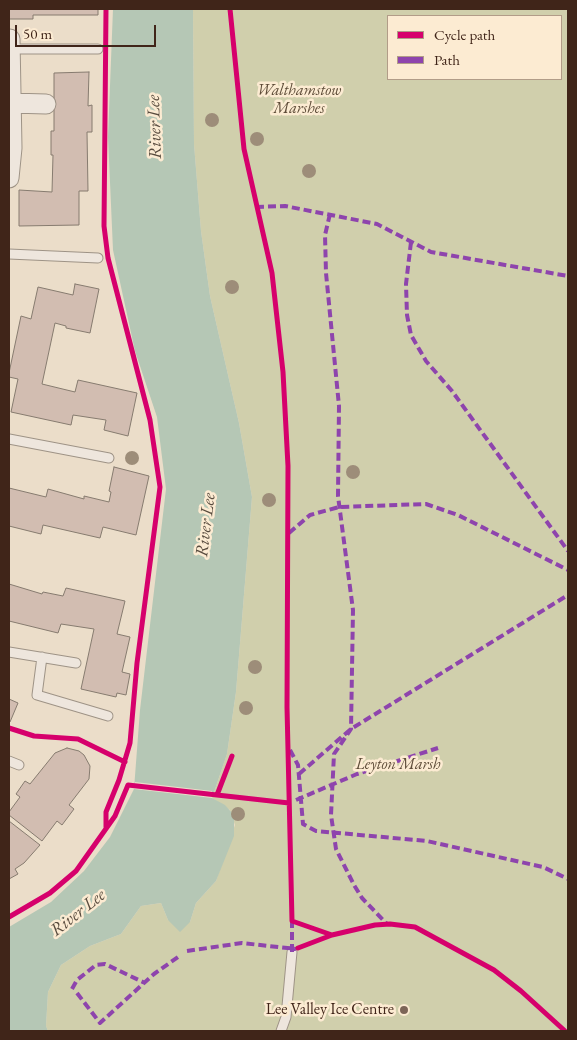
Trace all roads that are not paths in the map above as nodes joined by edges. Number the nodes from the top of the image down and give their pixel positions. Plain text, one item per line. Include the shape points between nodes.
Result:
1 (10, 43) edge
2 (98, 49) dead end
3 (11, 103) junction
4 (46, 104) dead end
5 (9, 178) edge
6 (9, 254) edge
7 (98, 258) dead end
8 (9, 439) edge
9 (109, 458) dead end
10 (9, 652) edge
11 (42, 657) junction
12 (76, 663) dead end
13 (108, 716) dead end
14 (9, 761) edge
15 (19, 765) dead end
16 (292, 952) dead end
17 (281, 1031) edge

1 - 2 lane
1 - 3 street
3 - 4 street
3 - 5 street
6 - 7 lane
8 - 9 lane
10 - 11 lane
11 - 12 lane
11 - 13 lane via 37,696
14 - 15 lane
16 - 17 lane via 286,1016

